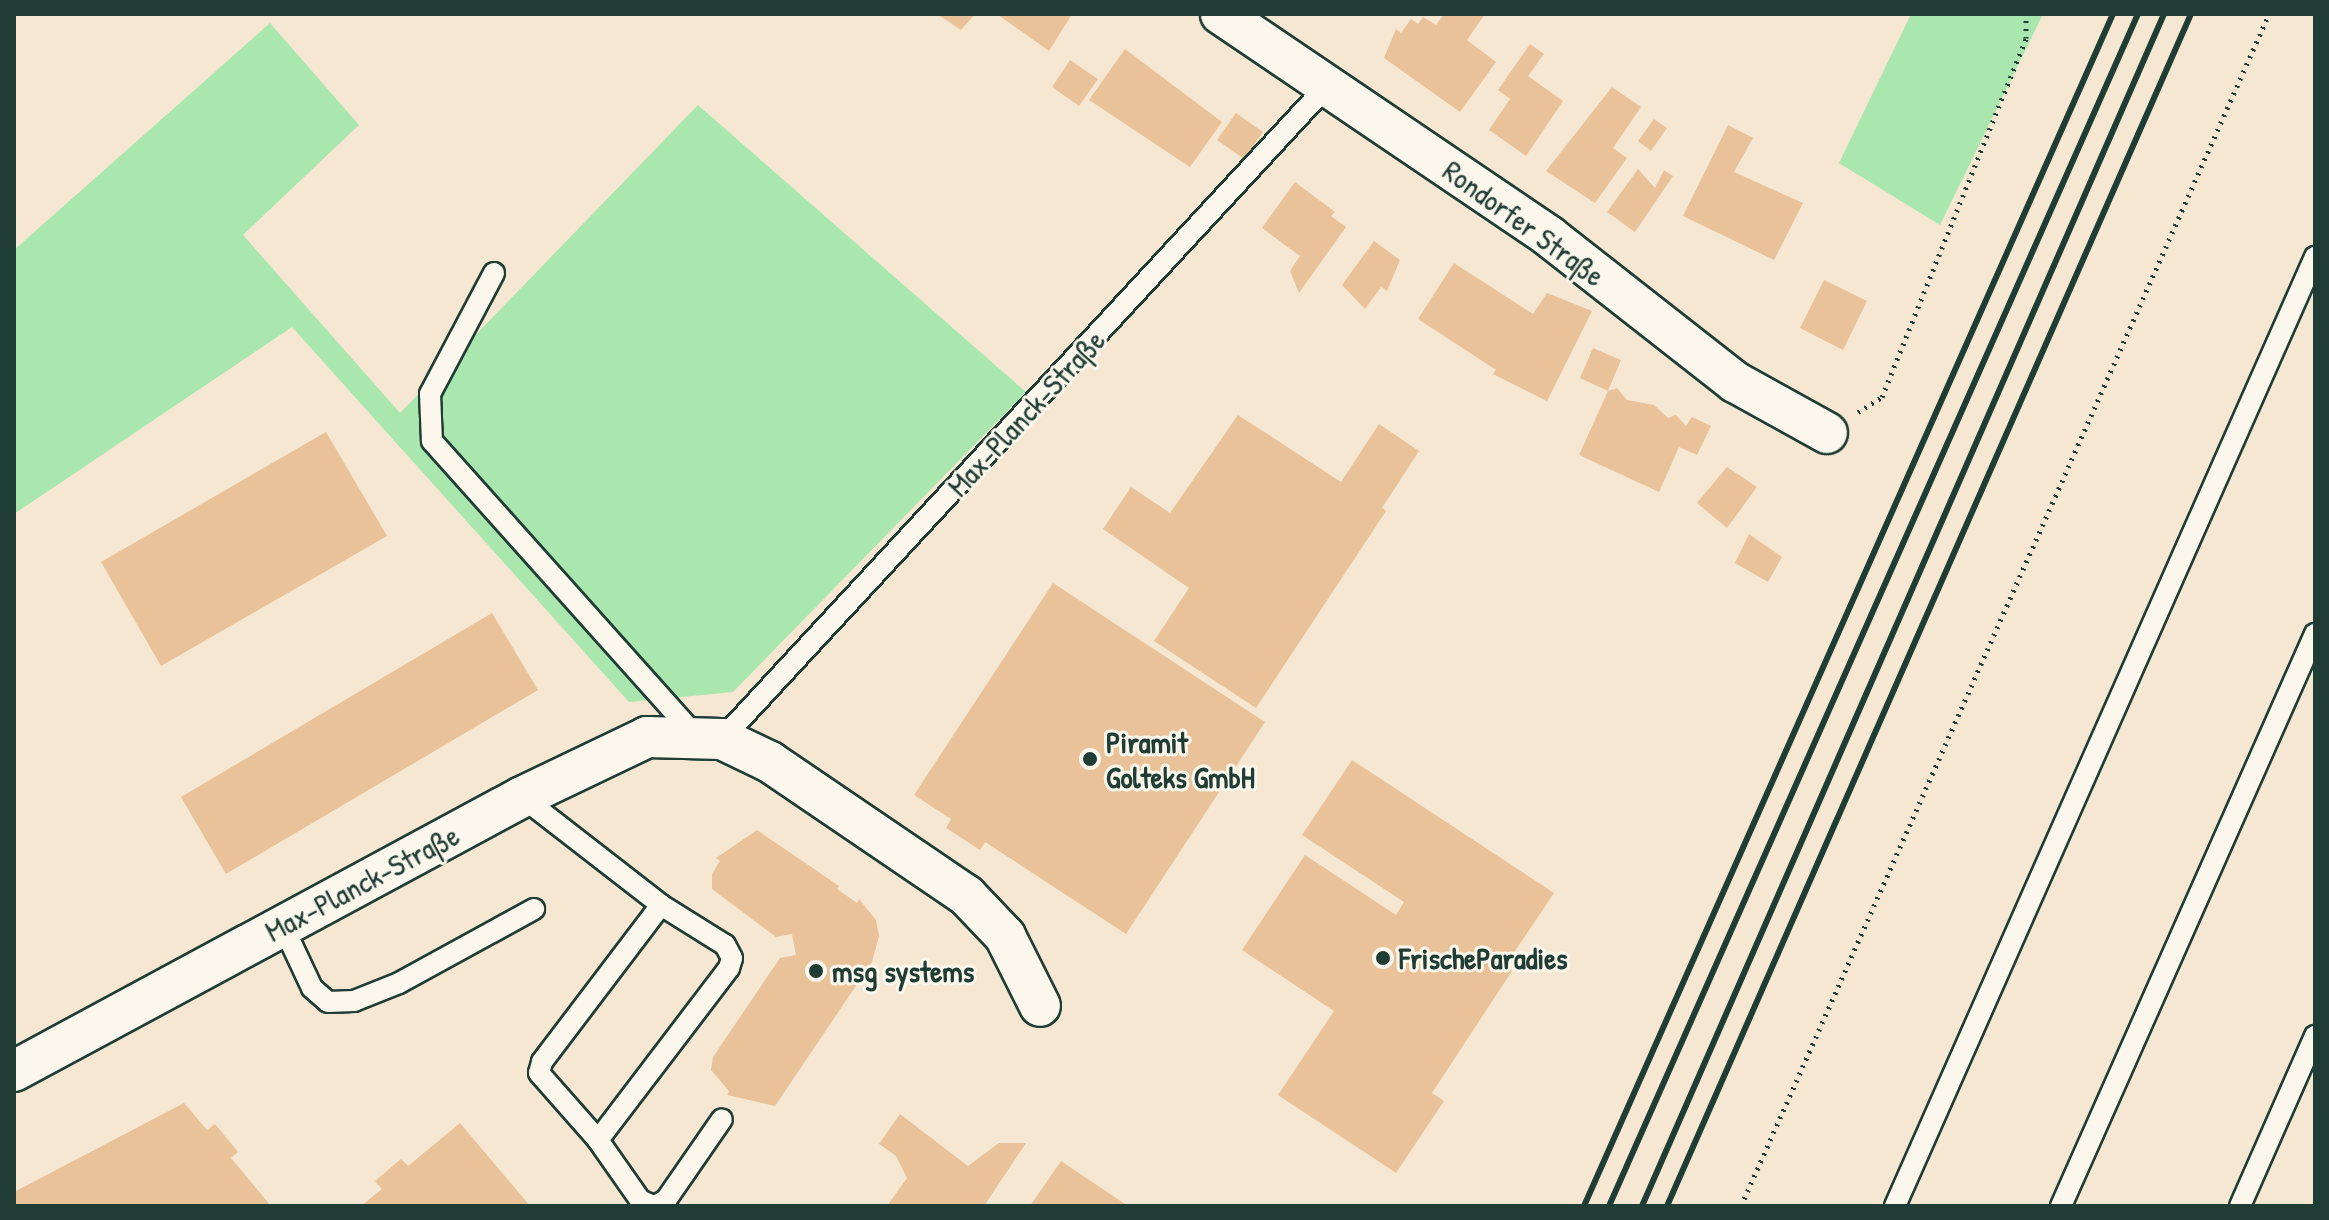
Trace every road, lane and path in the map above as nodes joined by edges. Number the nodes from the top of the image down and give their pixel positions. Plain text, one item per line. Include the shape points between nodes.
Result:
1 (1221, 14) edge
2 (2026, 14) edge
3 (2269, 14) edge
4 (1327, 86) junction
5 (2315, 257) edge
6 (494, 273) dead end
7 (1827, 433) joint
8 (2315, 634) edge
9 (708, 737) junction
10 (522, 797) junction
11 (661, 905) junction
12 (534, 909) dead end
13 (283, 926) junction
14 (1040, 1006) dead end
15 (2315, 1036) edge
16 (14, 1071) edge
17 (722, 1119) dead end
18 (598, 1140) junction
19 (654, 1206) edge
20 (1741, 1206) edge
21 (1895, 1206) edge
22 (2061, 1206) edge
23 (2240, 1206) edge

1 - 4 street, Rondorfer Straße
2 - 7 path via 2026,38 1882,397
3 - 20 path
4 - 7 street, Rondorfer Straße via 1550,237 1735,382
4 - 9 lane, Max-Planck-Straße
5 - 21 lane
6 - 9 lane via 430,394 432,441
8 - 22 lane
9 - 10 street, Max-Planck-Straße via 647,737
9 - 14 street, Max-Planck-Straße via 770,762 966,895 1005,936
10 - 11 lane
10 - 13 street, Max-Planck-Straße
11 - 18 lane via 542,1062 543,1082
11 - 18 lane via 725,945 732,958
12 - 13 lane via 399,983 354,1001 328,1002 312,988
13 - 16 street, Max-Planck-Straße
15 - 23 lane
17 - 19 lane via 666,1200
18 - 19 lane via 640,1200

